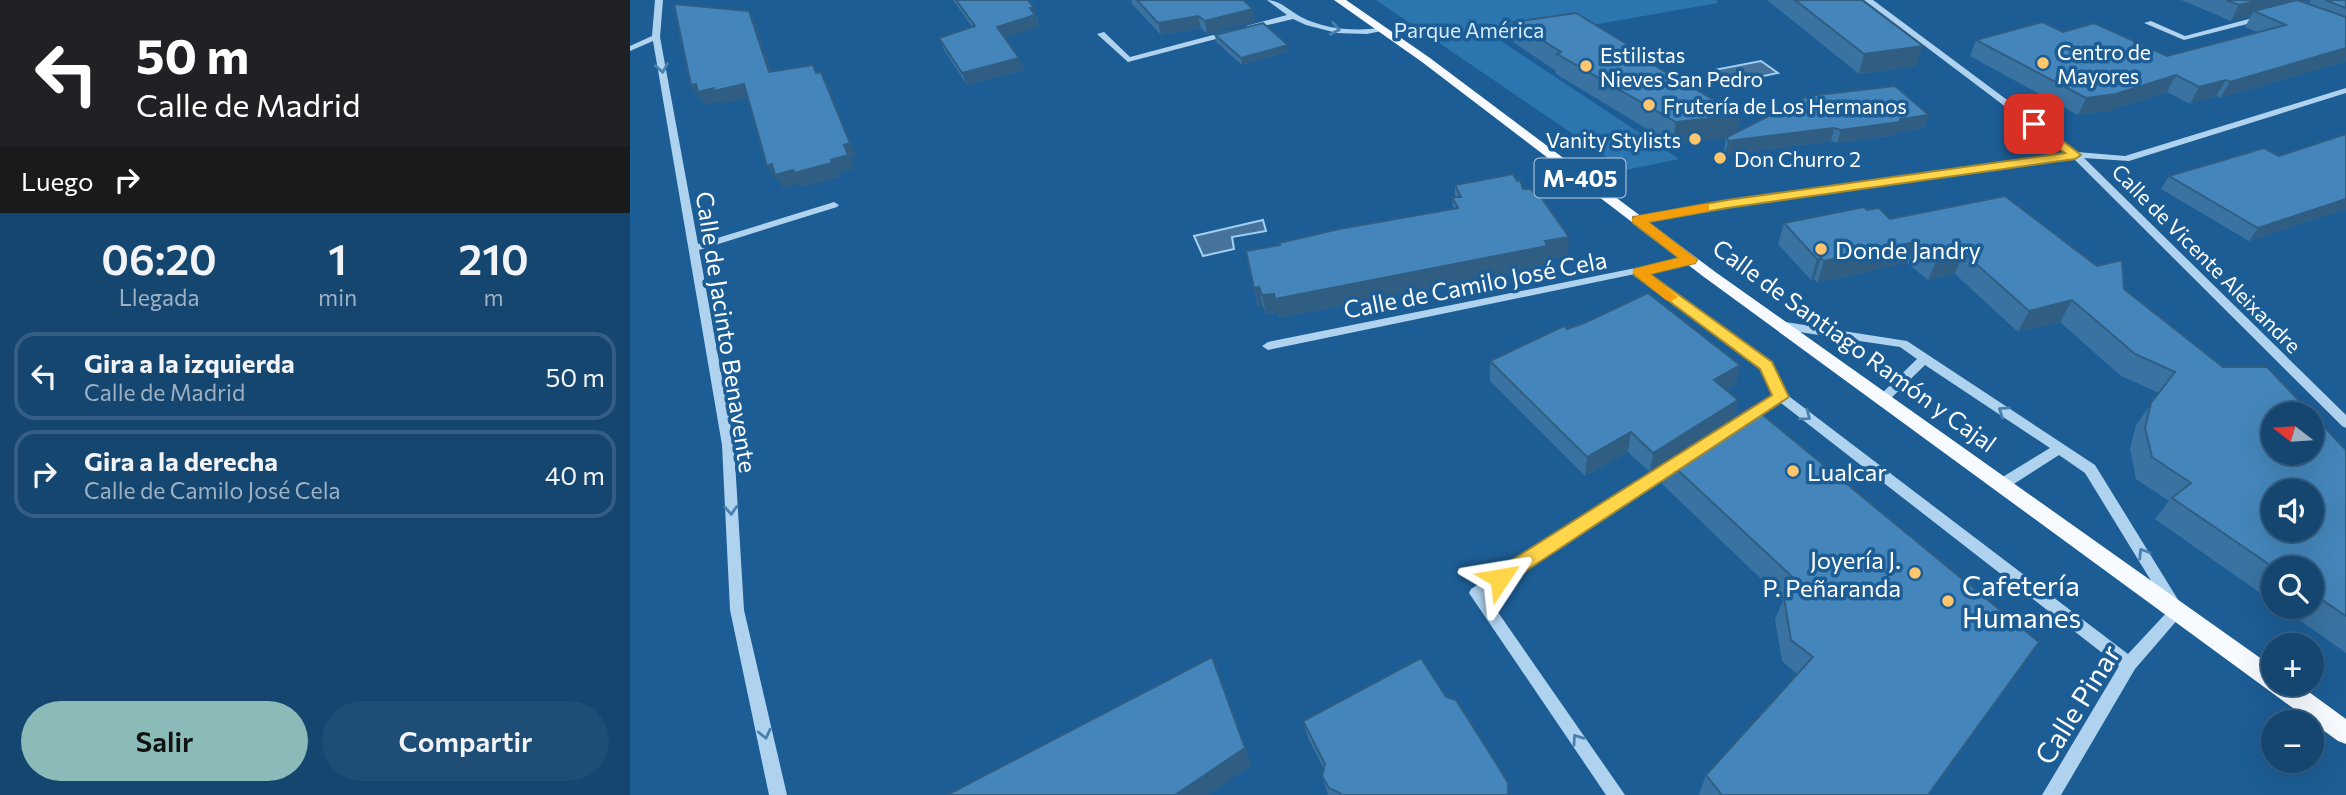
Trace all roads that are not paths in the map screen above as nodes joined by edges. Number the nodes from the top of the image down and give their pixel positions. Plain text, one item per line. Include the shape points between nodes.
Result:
1 (659, 0) edge
2 (1271, 0) edge
3 (1339, 0) edge
4 (1868, 0) edge
5 (2275, 14) edge
6 (1290, 17) junction
7 (2148, 23) dead end
8 (1382, 30) junction
9 (1101, 34) dead end
10 (656, 37) junction
11 (630, 49) edge
12 (2346, 90) edge
13 (2075, 155) junction
14 (834, 205) dead end
15 (1637, 220) junction
16 (694, 248) junction
17 (1690, 260) junction
18 (1639, 272) junction
19 (1779, 325) junction
20 (1268, 346) dead end
21 (1924, 358) junction
22 (1781, 397) junction
23 (1883, 399) junction
24 (2346, 424) edge
25 (1734, 428) edge
26 (2059, 449) junction
27 (1687, 458) edge
28 (2001, 485) junction
29 (2178, 611) junction
30 (2129, 664) junction
31 (2261, 671) edge
32 (2295, 696) edge
33 (2346, 733) edge
34 (778, 795) edge
35 (1616, 795) edge
36 (2051, 795) edge

1 - 10 street, Calle de Jacinto Benavente
2 - 6 street
3 - 8 main road, Calle de Santiago Ramón y Cajal / M-405
4 - 13 street, Calle de Vicente Aleixandre
5 - 7 street via 2184,38
6 -> 8 street via 1339,31
6 - 9 street via 1128,60
8 - 15 main road, Calle de Santiago Ramón y Cajal / M-405
10 - 11 street
10 -> 16 street, Calle de Jacinto Benavente
12 - 13 street via 2126,159
13 - 15 street
13 - 24 street, Calle de Vicente Aleixandre
14 - 16 street
15 - 17 main road, Calle de Santiago Ramón y Cajal / M-405
16 -> 34 street, Calle de Jacinto Benavente via 728,444 737,610
17 - 18 street, Calle de Camilo José Cela
17 - 19 main road, Calle de Santiago Ramón y Cajal / M-405
18 - 20 street, Calle de Camilo José Cela
18 - 22 street via 1766,366
19 - 21 street via 1903,344
19 - 23 main road, Calle de Santiago Ramón y Cajal / M-405
21 - 23 street
26 -> 21 street
22 - 25 street
22 -> 30 street
23 - 28 main road, Calle de Santiago Ramón y Cajal / M-405
26 - 28 street
29 -> 26 street via 2091,469
35 -> 27 street via 1476,593
28 - 29 main road, Calle de Santiago Ramón y Cajal / M-405
29 - 30 street, Calle Pinar
29 - 31 main road, Calle de Santiago Ramón y Cajal / M-405
30 - 36 street, Calle Pinar
32 - 33 main road

